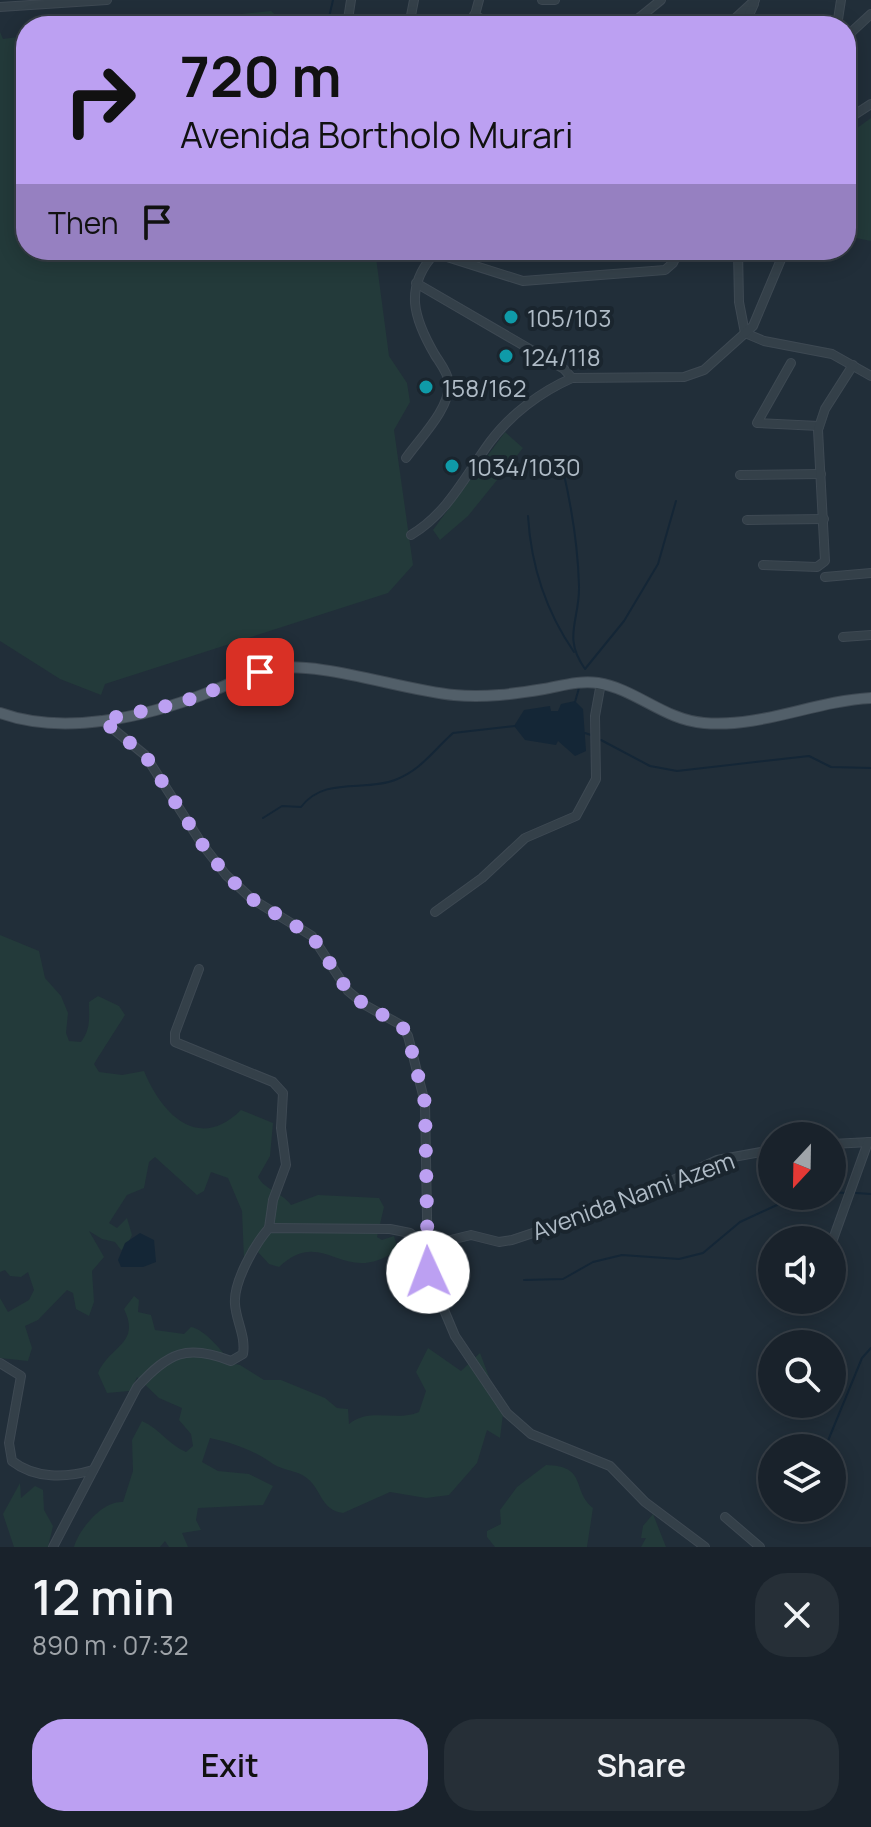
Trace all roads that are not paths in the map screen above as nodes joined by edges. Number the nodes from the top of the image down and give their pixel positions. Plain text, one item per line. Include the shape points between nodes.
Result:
1 (107, 0) edge
2 (479, 0) edge
3 (542, 0) edge
4 (555, 0) edge
5 (661, 0) edge
6 (756, 0) edge
7 (2, 4) edge
8 (871, 14) edge
9 (474, 15) edge
10 (641, 16) edge
11 (738, 16) edge
12 (856, 28) edge
13 (431, 260) edge
14 (456, 260) edge
15 (674, 260) edge
16 (738, 260) edge
17 (781, 260) edge
18 (416, 283) junction
19 (748, 335) junction
20 (791, 363) dead end
21 (853, 365) junction
22 (871, 376) edge
23 (572, 378) junction
24 (819, 426) junction
25 (406, 458) dead end
26 (821, 474) junction
27 (740, 475) dead end
28 (824, 519) junction
29 (747, 520) dead end
30 (411, 535) dead end
31 (763, 565) dead end
32 (871, 573) edge
33 (825, 577) dead end
34 (871, 635) edge
35 (843, 637) dead end
36 (601, 683) junction
37 (866, 698) edge
38 (0, 713) edge
39 (102, 720) junction
40 (435, 912) dead end
41 (199, 969) dead end
42 (869, 1142) edge
43 (846, 1143) edge
44 (758, 1153) edge
45 (838, 1226) edge
46 (269, 1228) junction
47 (426, 1246) junction
48 (0, 1363) edge
49 (93, 1470) junction
50 (725, 1517) dead end
51 (53, 1547) edge
52 (705, 1547) edge
53 (760, 1547) edge

1 - 7 street
2 - 9 street
3 - 4 street
5 - 10 street
6 - 11 street
8 - 12 street
13 - 18 street
14 - 15 street via 509,278 537,281 665,270
16 - 19 street via 739,302
17 - 19 street
18 - 23 street
18 - 25 street via 414,315 449,386
19 - 21 street via 826,352
19 - 23 street via 691,375
20 - 24 street via 757,423
21 - 22 street
21 - 24 street
23 - 30 street via 512,417 440,514
24 - 26 street
26 - 27 street
26 - 28 street
28 - 29 street
28 - 31 street via 822,564
32 - 33 street
34 - 35 street
36 - 37 main road via 672,716 712,724
36 - 39 main road via 497,697 272,668 167,707
36 - 40 street via 595,716 596,779 576,816 525,838
38 - 39 main road via 41,722
39 - 47 street via 145,755 226,875 252,899 312,936 348,991 401,1025 408,1036 425,1103
41 - 46 street via 175,1042 273,1082 283,1093 286,1165
42 - 43 street
42 - 45 street
44 - 47 street, Avenida Nami Azem via 717,1160 620,1204 512,1240 471,1235
46 - 47 street via 390,1229 410,1233
46 - 49 street via 236,1290 243,1354 231,1361 186,1350 154,1371 137,1387
47 - 52 street via 428,1272 446,1320 520,1428 610,1466 645,1502
48 - 49 street via 21,1376 9,1443 12,1461 57,1476
49 - 51 street
50 - 53 street

